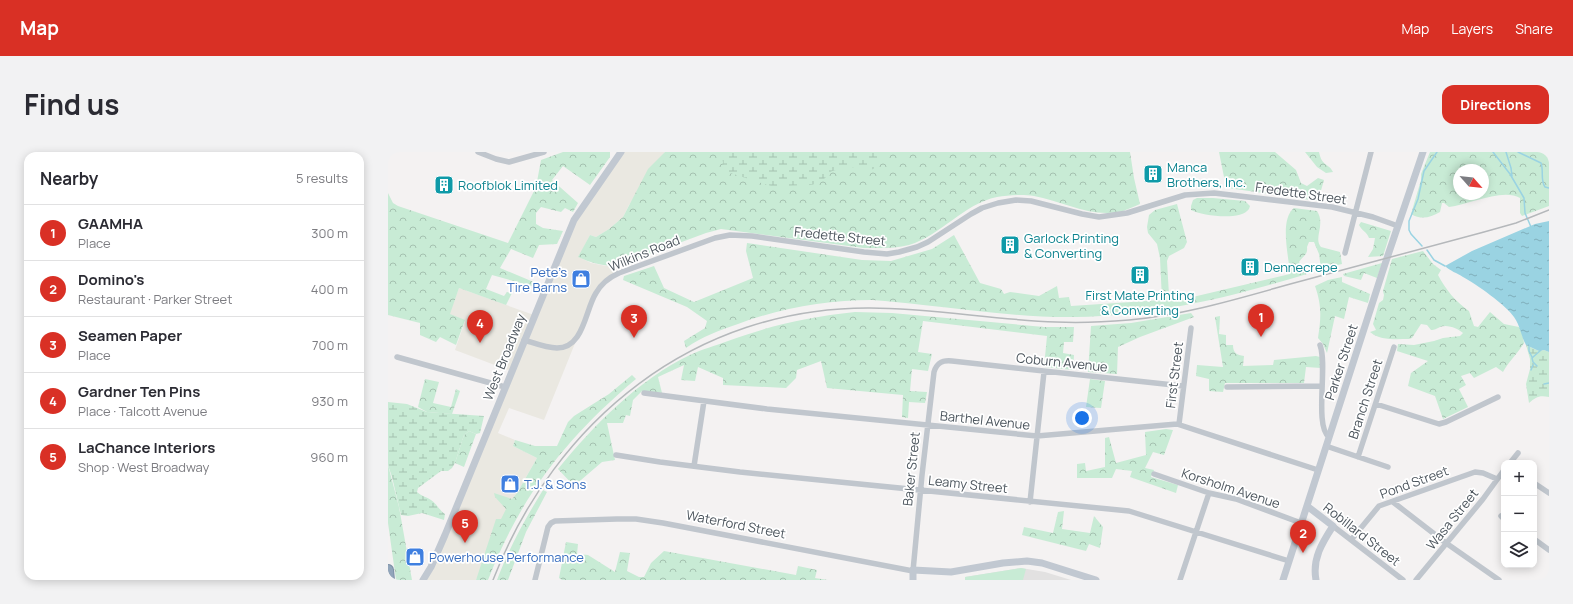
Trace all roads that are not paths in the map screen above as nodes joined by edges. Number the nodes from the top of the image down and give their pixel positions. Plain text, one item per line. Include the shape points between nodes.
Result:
1 (478, 152) edge
2 (544, 152) edge
3 (621, 152) edge
4 (1371, 152) edge
5 (1423, 152) edge
6 (1356, 213) junction
7 (1398, 226) junction
8 (716, 238) joint
9 (1345, 253) dead end
10 (1191, 328) dead end
11 (524, 340) junction
12 (1320, 345) dead end
13 (1394, 347) dead end
14 (397, 357) dead end
15 (939, 363) joint
16 (1044, 372) junction
17 (1183, 386) junction
18 (1322, 386) junction
19 (504, 387) junction
20 (1227, 387) dead end
21 (644, 393) dead end
22 (1498, 397) dead end
23 (704, 401) junction
24 (1376, 404) junction
25 (1179, 424) junction
26 (928, 425) junction
27 (1036, 436) junction
28 (1329, 436) junction
29 (1326, 446) junction
30 (1518, 453) dead end
31 (616, 455) dead end
32 (1358, 457) junction
33 (1512, 460) edge
34 (694, 466) junction
35 (1388, 467) dead end
36 (1318, 470) junction
37 (1154, 474) dead end
38 (1501, 474) edge
39 (1497, 479) junction
40 (1537, 485) edge
41 (921, 490) junction
42 (1209, 493) junction
43 (1549, 493) edge
44 (1030, 502) junction
45 (1392, 502) junction
46 (1307, 506) junction
47 (1301, 523) junction
48 (1333, 526) junction
49 (1196, 532) junction
50 (1351, 540) junction
51 (1537, 541) edge
52 (1446, 544) junction
53 (1549, 550) edge
54 (1289, 561) junction
55 (388, 570) edge
56 (913, 571) junction
57 (389, 580) edge
58 (423, 580) edge
59 (535, 580) edge
60 (913, 580) edge
61 (1096, 580) edge
62 (1180, 580) edge
63 (1283, 580) edge
64 (1316, 580) edge
65 (1402, 580) edge
66 (1416, 580) edge
67 (1499, 580) edge

1 - 2 street via 509,162
3 - 11 main road, West Broadway via 574,220
4 - 6 street
5 - 7 main road, Parker Street
6 - 7 street, Fredette Street
6 - 8 street, Fredette Street via 1303,202 1204,193 1178,196 1131,212 1104,217 1016,200 988,206 970,214 922,245 887,254 741,235
6 - 9 street
7 - 28 main road, Parker Street
8 - 11 street, Wilkins Road via 612,276 596,292 579,335 567,346 554,348
10 - 17 street, First Street
11 - 19 main road, West Broadway
12 - 18 street via 1323,359
13 - 24 street, Branch Street
14 - 19 street
15 - 16 street, Coburn Avenue via 952,361
15 - 26 street, Baker Street via 934,372
16 - 17 street, Coburn Avenue
16 - 27 street
17 - 25 street, First Street
18 - 20 street
18 - 28 street via 1322,420 1324,431
19 - 58 main road, West Broadway via 445,535
21 - 23 street, Barthel Avenue
22 - 24 street via 1439,424
23 - 26 street, Barthel Avenue
23 - 34 street
24 - 32 street, Branch Street
25 - 27 street, Barthel Avenue
25 - 36 street, Barthel Avenue
26 - 27 street, Barthel Avenue
26 - 41 street, Baker Street
27 - 44 street
28 - 29 main road, Parker Street
29 - 32 street
29 - 36 main road, Parker Street
30 - 33 street
31 - 34 street, Leamy Street
32 - 35 street
34 - 41 street, Leamy Street
36 - 46 main road, Parker Street
37 - 42 street, Korsholm Avenue
38 - 39 street, Wasa Street
39 - 45 street, Pond Street via 1483,472 1475,472
39 - 52 street, Wasa Street
40 - 43 street
41 - 44 street, Leamy Street
41 - 56 street, Baker Street
42 - 47 street, Korsholm Avenue via 1236,499
42 - 49 street
44 - 49 street, Leamy Street via 1129,511
45 - 50 street, Pond Street via 1378,507
45 - 52 street
46 - 47 main road, Parker Street
46 - 48 main road, Robillard Street
47 - 54 main road, Parker Street
48 - 50 street, Robillard Street
48 - 64 main road via 1318,552 1315,563
49 - 54 street, Leamy Street
49 - 62 street
50 - 65 street, Robillard Street
51 - 53 street
52 - 66 street, Wasa Street
52 - 67 street
54 - 63 main road, Parker Street
55 - 57 highway
56 - 59 street, Waterford Street via 636,519 552,522 548,527
56 - 60 main road, Baker Street
56 - 61 main road, Waterford Street via 952,572 1027,561 1042,563

